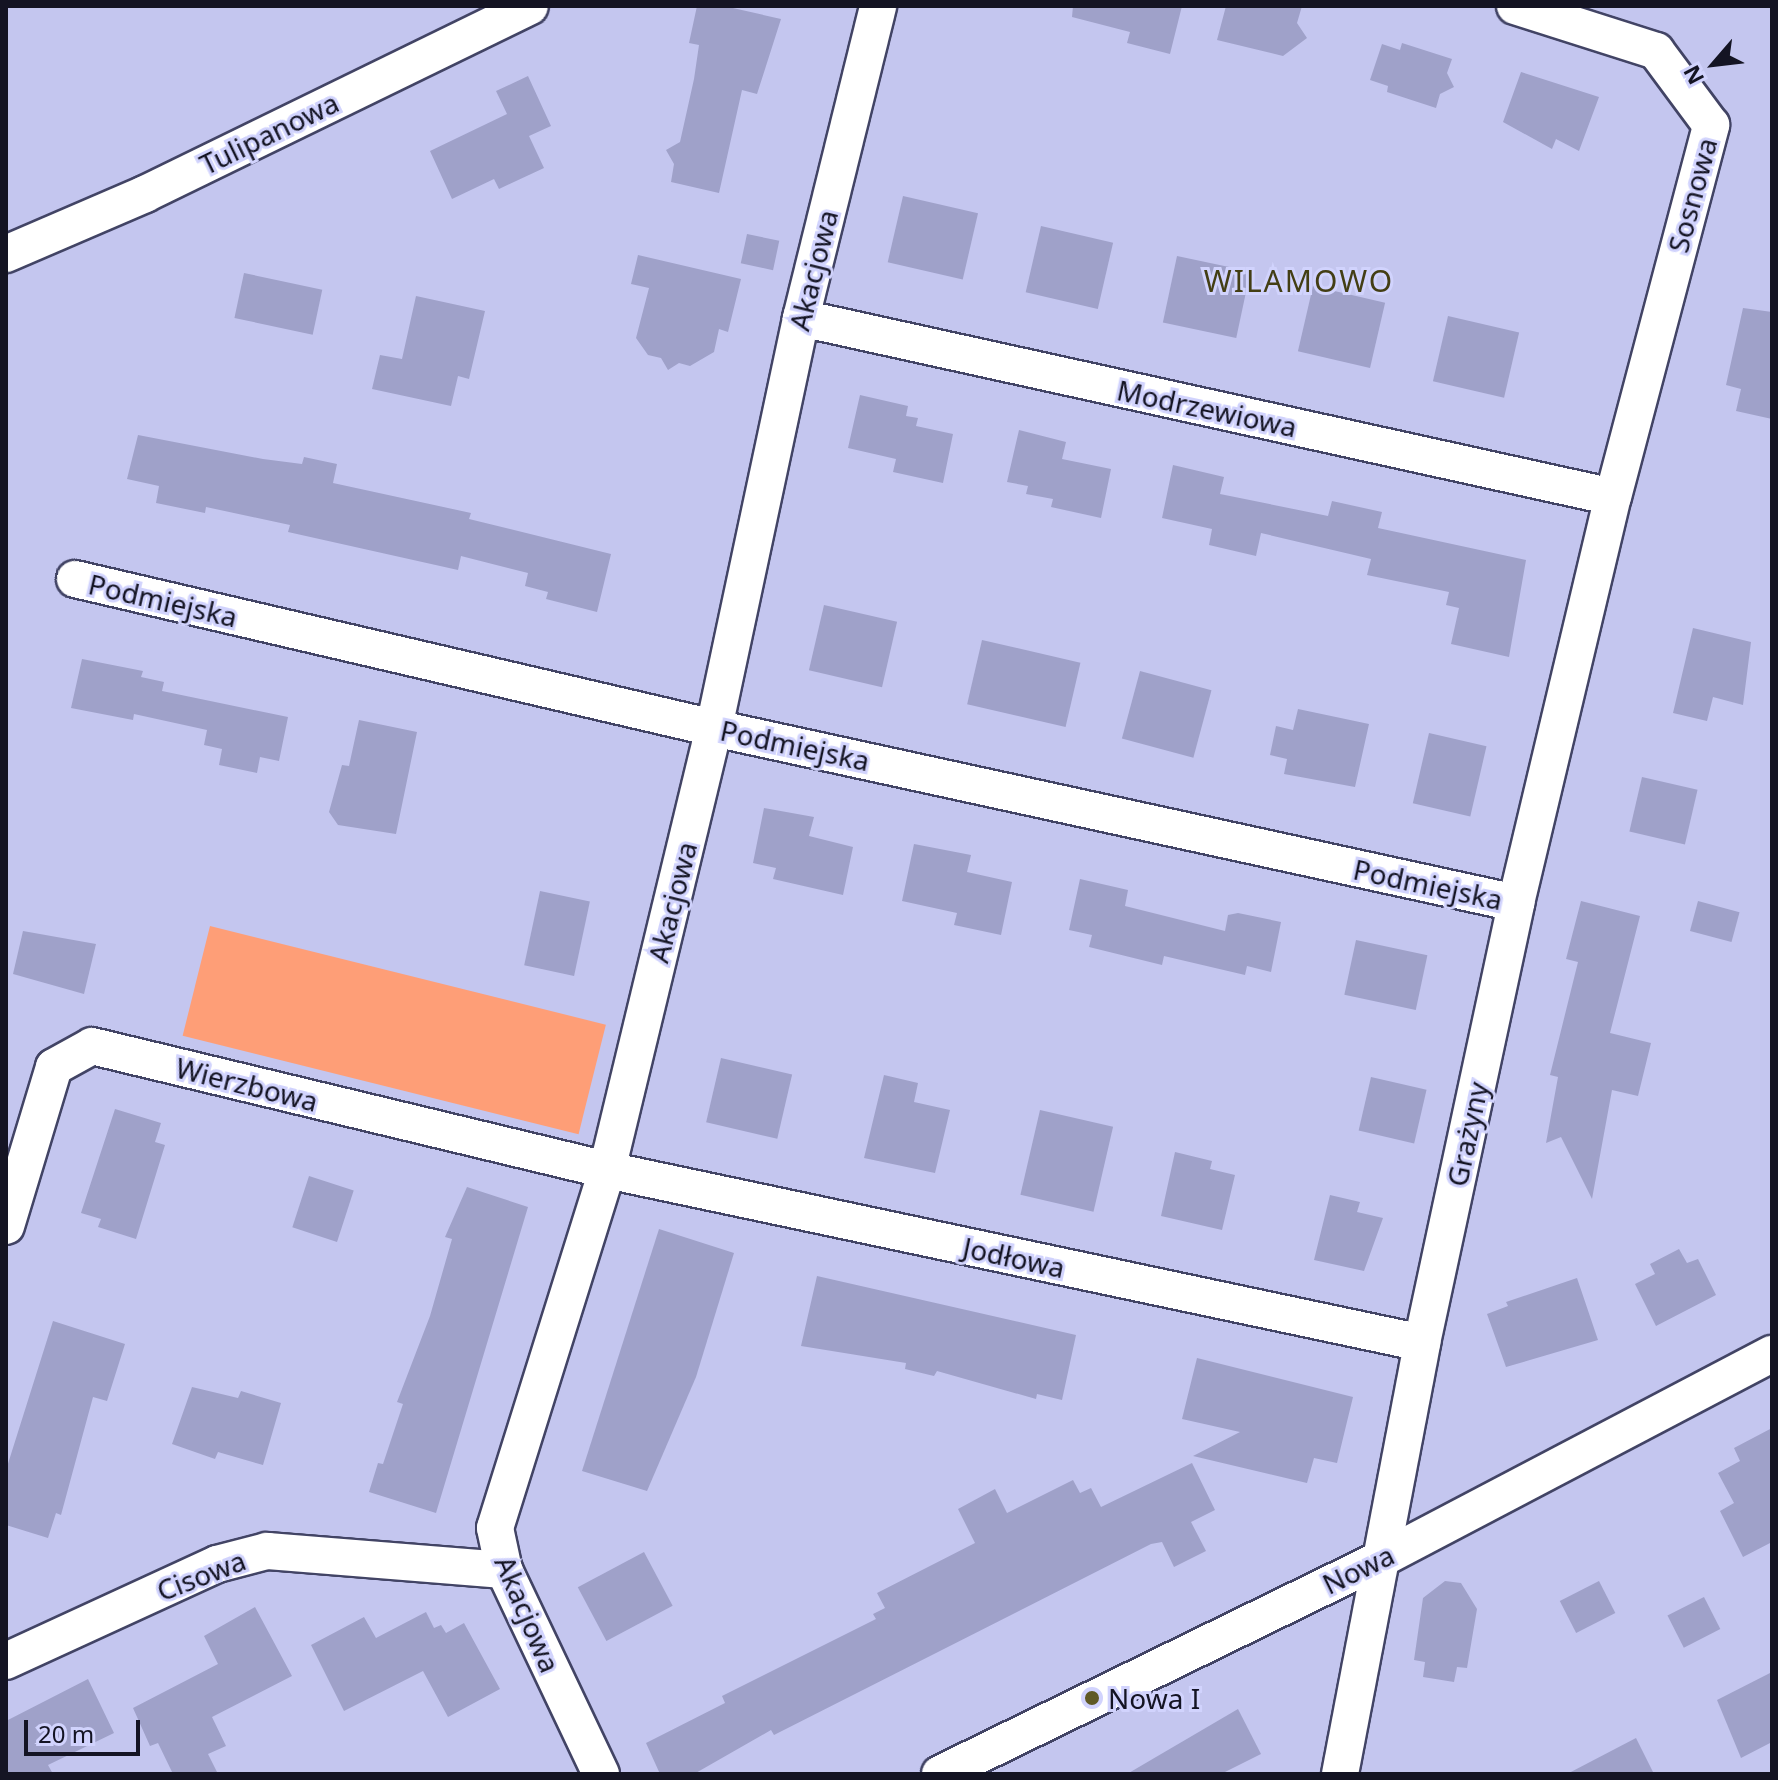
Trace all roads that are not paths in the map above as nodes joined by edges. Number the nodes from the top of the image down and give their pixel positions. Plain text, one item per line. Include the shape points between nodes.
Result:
1 (530, 6) edge
2 (878, 6) edge
3 (1515, 6) edge
4 (6, 254) edge
5 (801, 318) junction
6 (1613, 497) junction
7 (75, 579) dead end
8 (714, 728) junction
9 (1516, 903) junction
10 (607, 1170) junction
11 (7, 1219) edge
12 (1422, 1343) junction
13 (1772, 1354) edge
14 (1381, 1559) junction
15 (504, 1570) junction
16 (6, 1661) edge
17 (601, 1774) edge
18 (940, 1774) edge
19 (1340, 1774) edge

1 - 4 street, Tulipanowa via 145,194
2 - 5 street, Akacjowa
3 - 6 street, Sosnowa via 1656,51 1711,125
5 - 6 street, Modrzewiowa
5 - 8 street, Akacjowa
6 - 9 street, Grażyny
7 - 8 street, Podmiejska
8 - 9 street, Podmiejska
8 - 10 street, Akacjowa
9 - 12 street, Grażyny
10 - 11 street, Wierzbowa via 92,1046 54,1067
10 - 12 street, Jodłowa
10 - 15 street, Akacjowa via 495,1528
12 - 14 street, Grażyny
13 - 14 street, Nowa
14 - 18 street, Nowa
14 - 19 street, Grażyny
15 - 16 street, Cisowa via 267,1551 217,1564
15 - 17 street, Akacjowa

